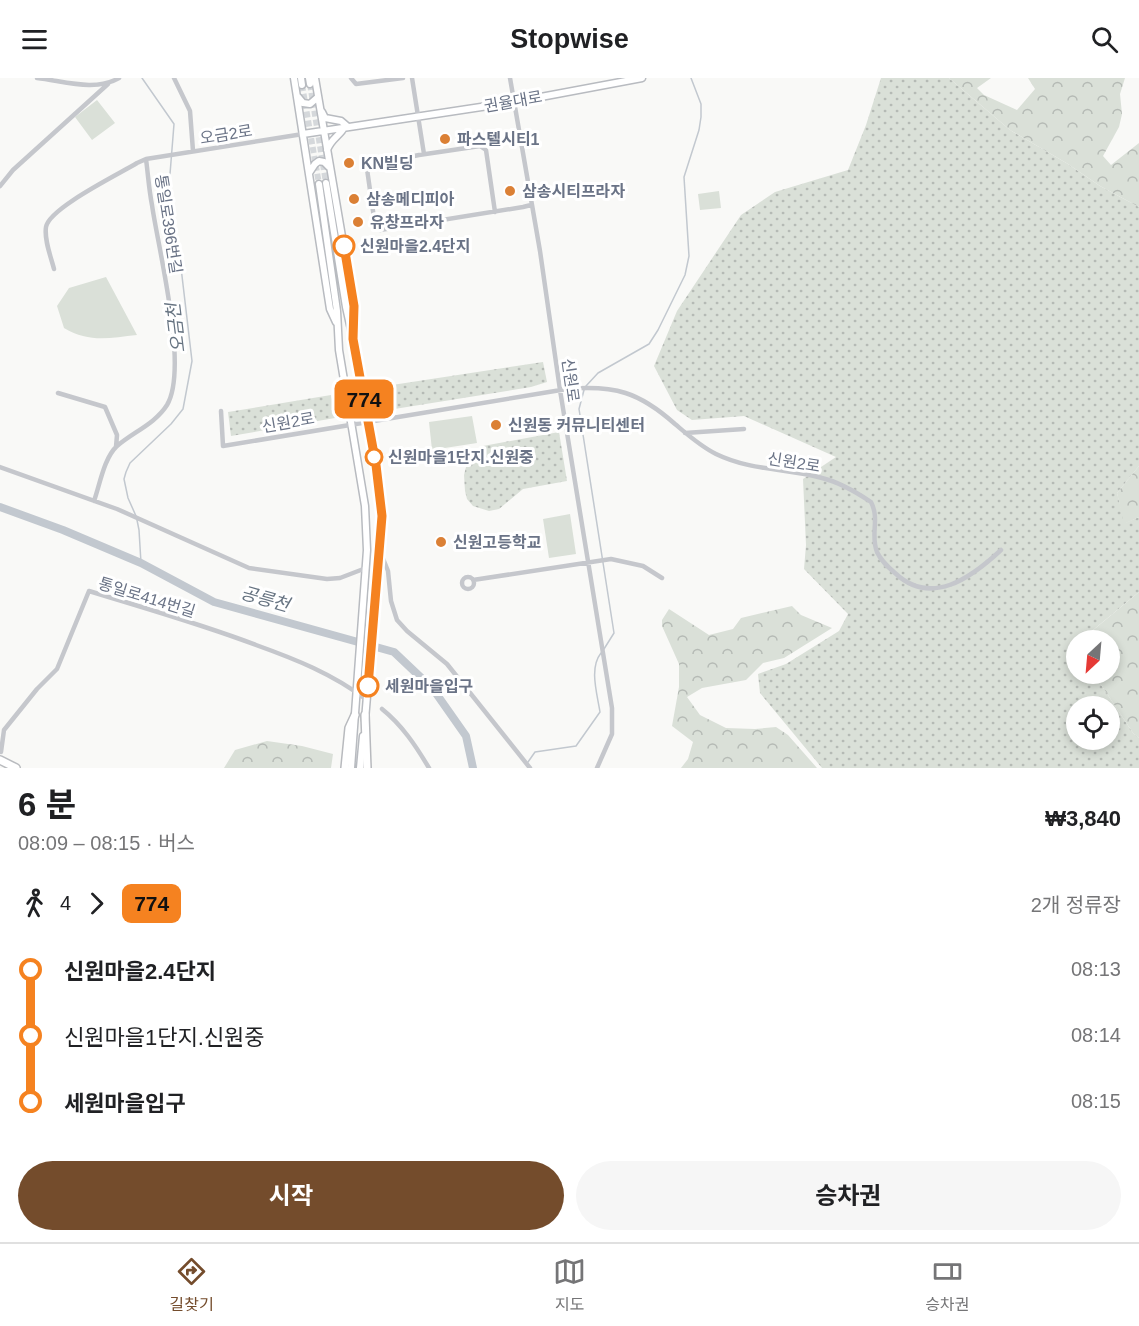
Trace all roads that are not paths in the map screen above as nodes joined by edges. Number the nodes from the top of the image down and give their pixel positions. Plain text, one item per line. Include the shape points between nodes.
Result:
1 (37, 78) edge
2 (119, 78) edge
3 (174, 78) edge
4 (294, 78) edge
5 (351, 78) edge
6 (403, 78) edge
7 (412, 78) edge
8 (510, 78) edge
9 (642, 78) edge
10 (311, 80) edge
11 (108, 84) junction
12 (297, 97) junction
13 (318, 97) junction
14 (514, 102) junction
15 (320, 109) junction
16 (418, 116) junction
17 (346, 127) junction
18 (323, 130) junction
19 (303, 134) junction
20 (327, 150) junction
21 (193, 151) junction
22 (424, 154) junction
23 (146, 159) junction
24 (329, 168) junction
25 (309, 173) junction
26 (0, 186) edge
27 (531, 205) junction
28 (495, 212) junction
29 (54, 269) dead end
30 (338, 328) junction
31 (353, 339) junction
32 (560, 390) junction
33 (58, 393) dead end
34 (221, 411) dead end
35 (368, 422) junction
36 (351, 424) junction
37 (744, 429) dead end
38 (686, 433) junction
39 (116, 447) junction
40 (0, 467) edge
41 (94, 501) junction
42 (1000, 550) dead end
43 (380, 551) junction
44 (592, 562) junction
45 (366, 568) junction
46 (662, 578) dead end
47 (473, 580) dead end
48 (356, 692) junction
49 (366, 700) junction
50 (382, 709) dead end
51 (355, 715) junction
52 (365, 715) junction
53 (0, 758) edge
54 (9, 768) edge
55 (16, 768) edge
56 (345, 768) edge
57 (351, 768) edge
58 (360, 768) edge
59 (367, 768) edge
60 (429, 768) edge
61 (530, 768) edge
62 (597, 768) edge

1 - 11 street
2 - 11 street
3 - 21 street, 오금2로 via 190,111
4 - 12 main road
5 - 6 street via 356,84
7 - 16 street
8 - 14 street, 신원로
9 - 14 main road, 권율대로
10 - 13 main road
11 - 26 street
12 - 13 main road via 309,104
12 - 19 main road
13 - 15 main road
14 - 16 main road, 권율대로
14 - 27 street, 신원로
15 - 17 main road via 325,118 341,121
15 - 18 main road
16 - 17 main road, 권율대로
16 - 22 street
17 - 18 main road, 권율대로
17 - 20 main road via 331,140
18 - 19 main road, 권율대로
18 - 20 main road
19 - 21 street, 오금2로
19 - 25 main road
20 - 24 main road
21 - 23 street
22 - 28 street via 484,147
22 - 28 street via 369,165 377,228
23 - 29 street via 55,212 46,230
23 - 39 street, 통일로396번길 via 166,278 174,375 165,408
24 - 25 main road via 319,161
24 - 31 main road via 354,306
25 - 30 main road via 330,309
27 - 28 street
27 - 32 street, 신원로
30 - 31 main road via 322,183
30 - 36 main road
31 - 35 main road
32 - 35 street, 신원2로
32 - 38 street, 신원2로 via 600,387 633,395
32 - 44 street, 신원로
33 - 39 street via 105,407 117,435
34 - 36 street, 신원2로 via 223,446
35 - 36 street, 신원2로
35 - 43 main road via 382,516
36 - 45 main road via 365,506
37 - 38 street
38 - 42 street, 신원2로 via 715,453 737,462 824,478 871,502 877,519 877,550 885,565 901,579 922,589 950,586
39 - 41 street
40 - 41 street
41 - 45 street via 249,568 327,579
43 - 49 main road
43 - 61 street via 397,620 447,664
44 - 46 street via 610,559 643,566
44 - 47 street
44 - 62 street, 신원로 via 598,629 612,708 612,734
45 - 48 main road
48 - 49 street, 통일로414번길
48 - 51 main road
48 - 53 street, 통일로414번길 via 331,675 287,656 89,591 57,669 4,730
49 - 52 main road
50 - 60 street via 413,742
51 - 56 highway via 349,728
51 - 57 main road
52 - 58 main road
52 - 59 highway
53 - 54 highway
53 - 55 highway

